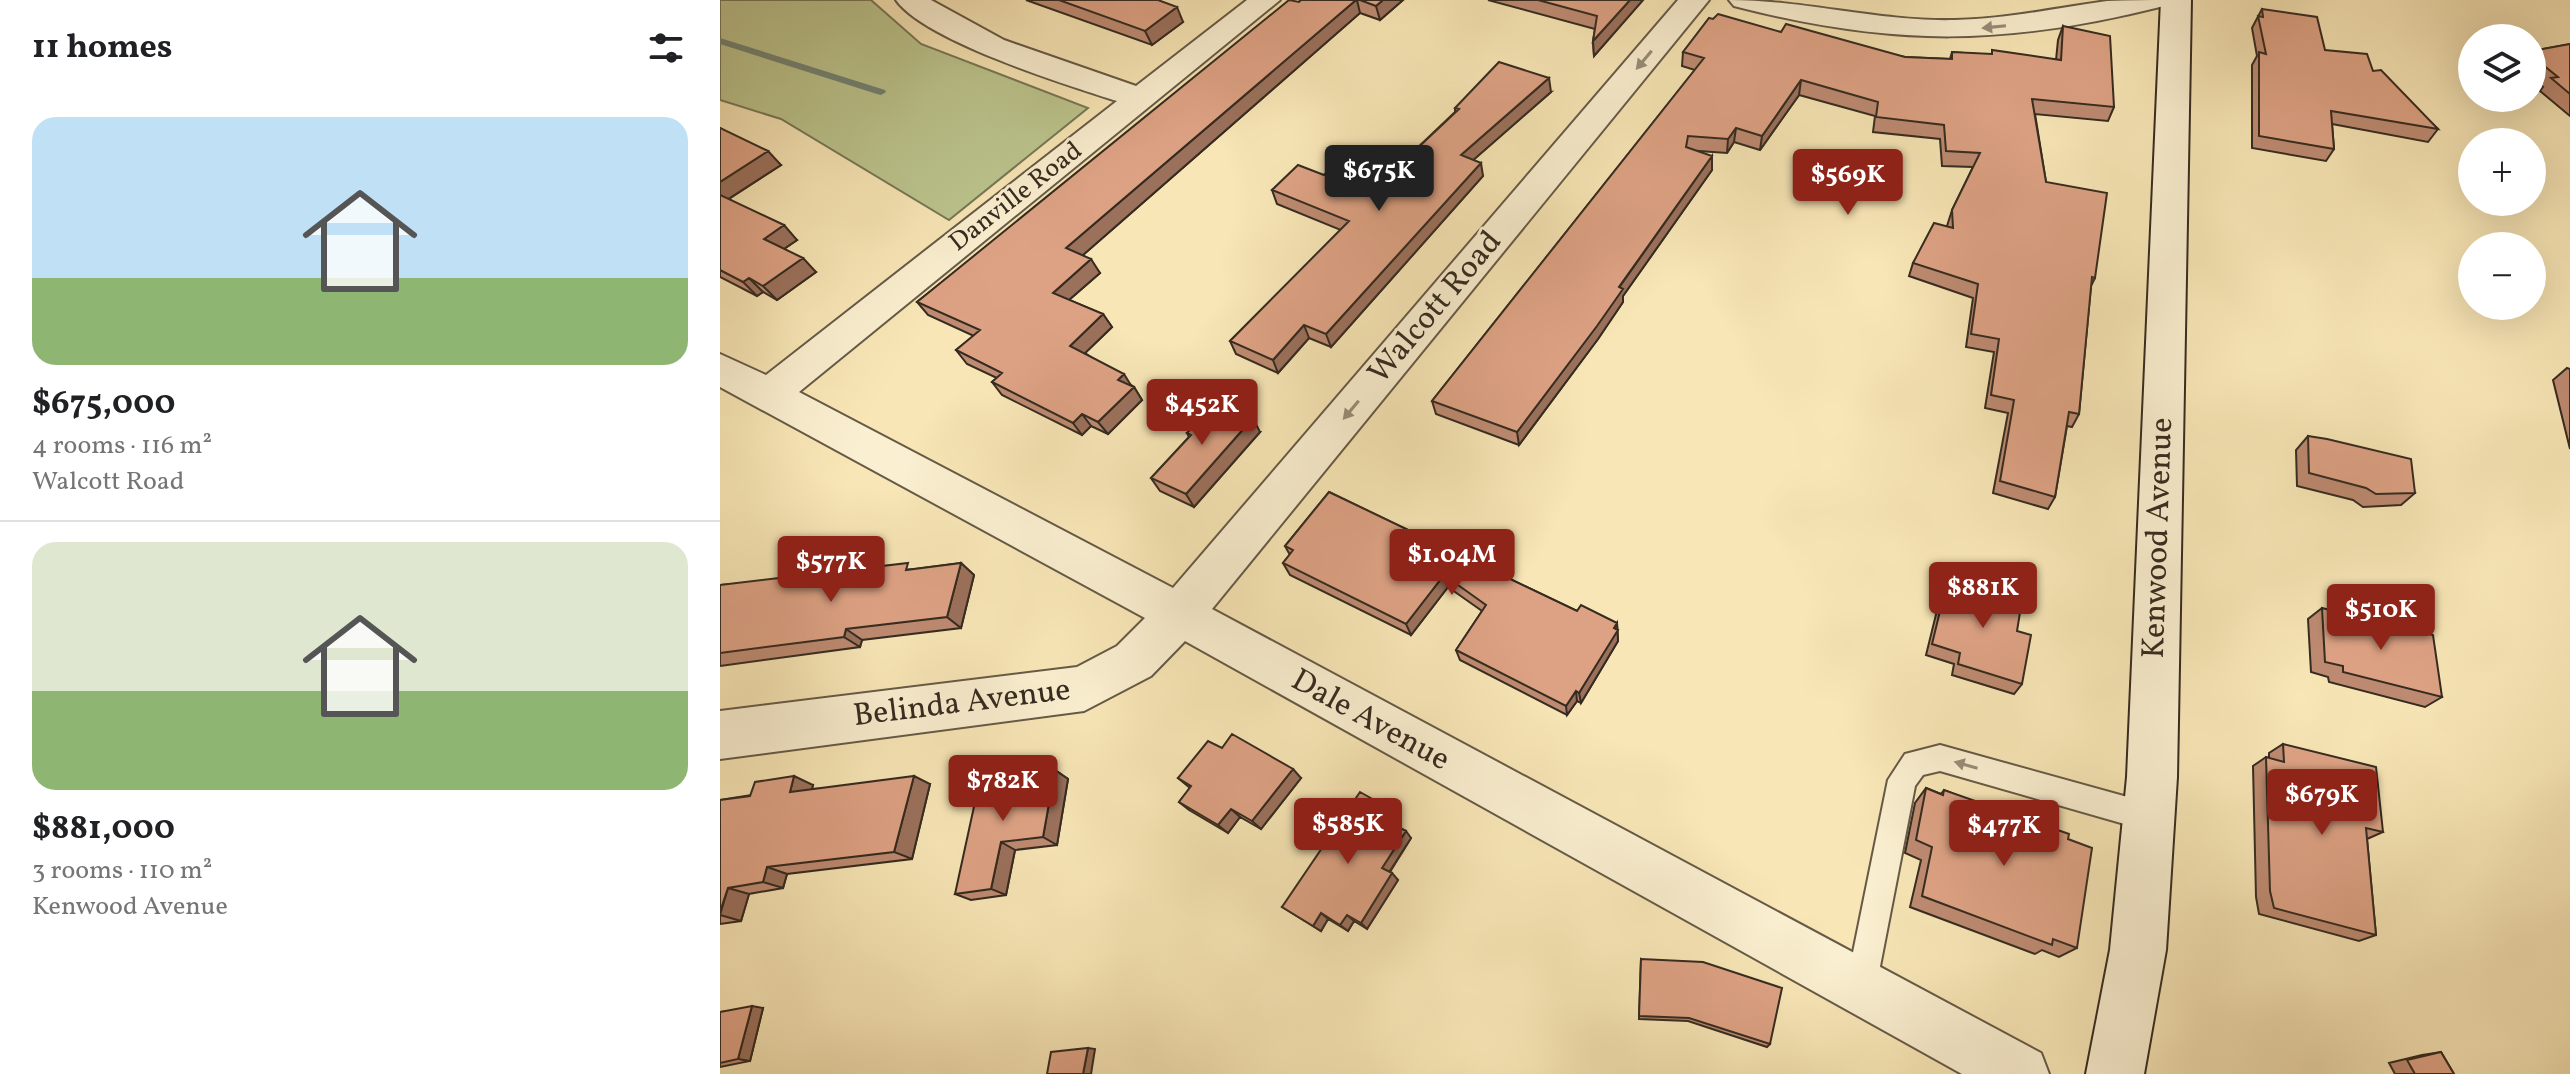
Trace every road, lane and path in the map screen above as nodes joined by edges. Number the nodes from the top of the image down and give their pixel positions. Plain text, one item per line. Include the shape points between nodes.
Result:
1 (911, 0) edge
2 (1265, 0) edge
3 (1694, 0) edge
4 (1744, 0) edge
5 (2154, 0) edge
6 (2176, 0) edge
7 (1142, 98) junction
8 (720, 369) edge
9 (768, 395) junction
10 (1178, 616) junction
11 (720, 735) edge
12 (2149, 817) junction
13 (1861, 987) junction
14 (2020, 1074) edge
15 (2115, 1074) edge

1 - 7 street via 940,21 1006,52
2 - 7 street, Danville Road
3 -> 10 street, Walcott Road
5 -> 4 street via 2037,22 1958,30 1832,21
6 - 12 street, Kenwood Avenue
7 - 9 street, Danville Road
8 - 9 street, Dale Avenue
9 - 10 street, Dale Avenue
10 - 11 street, Belinda Avenue via 1134,661 1084,689
10 - 13 street, Dale Avenue
12 -> 13 lane via 1940,758 1915,763 1902,780
12 - 15 street, Kenwood Avenue via 2138,950
13 - 14 street, Dale Avenue

